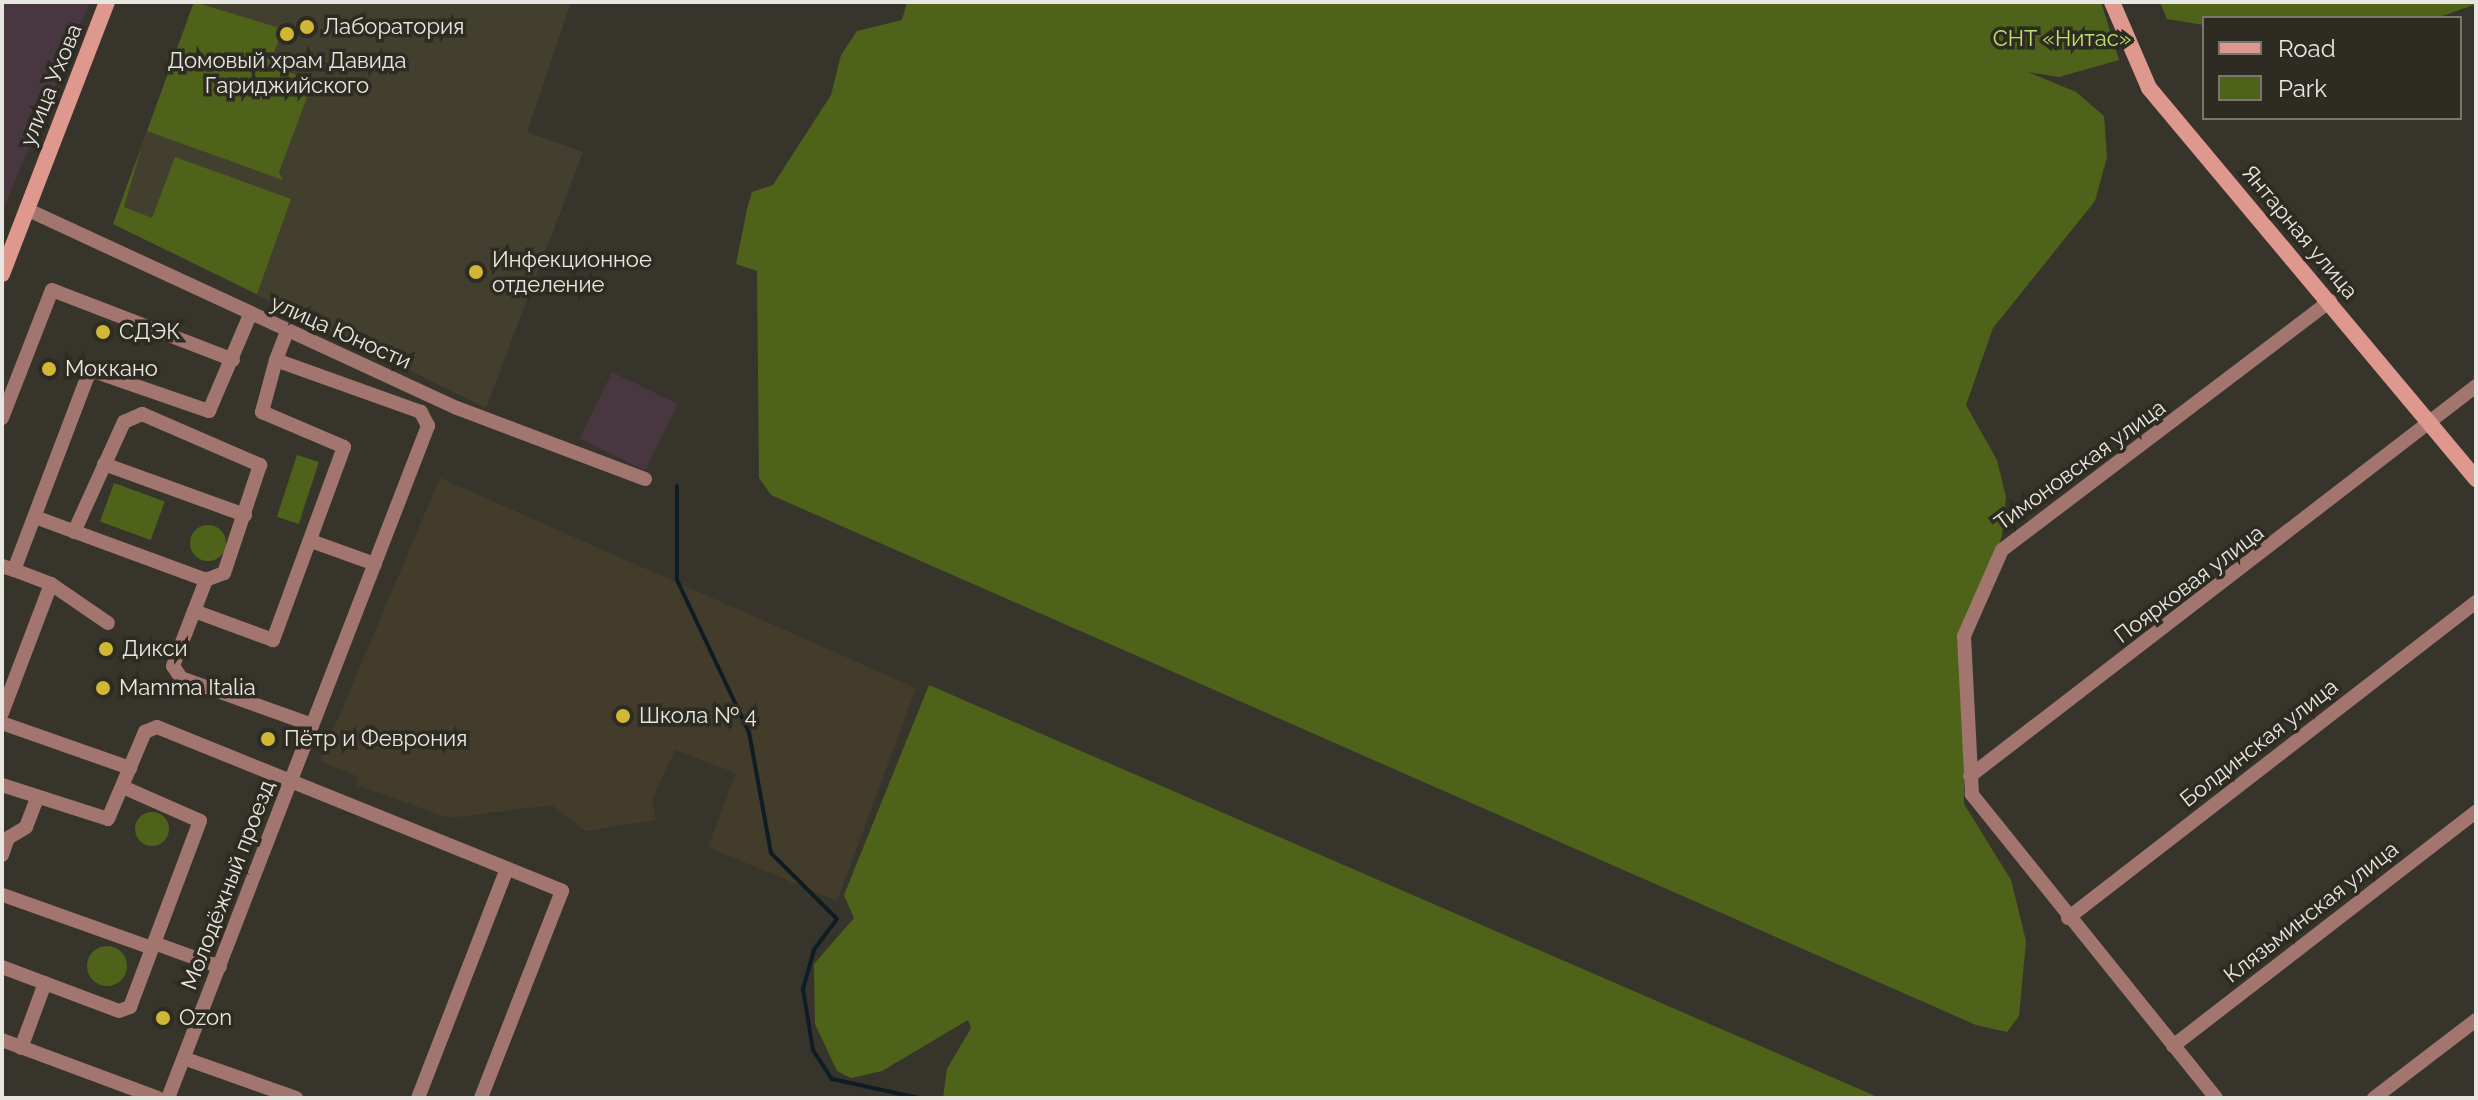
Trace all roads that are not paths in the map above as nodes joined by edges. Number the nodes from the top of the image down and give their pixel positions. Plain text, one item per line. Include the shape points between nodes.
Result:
1 (107, 2) edge
2 (2112, 2) edge
3 (26, 209) junction
4 (6, 252) edge
5 (2, 274) edge
6 (2330, 301) junction
7 (250, 315) junction
8 (287, 332) junction
9 (233, 360) junction
10 (276, 360) junction
11 (2476, 386) edge
12 (2, 418) edge
13 (2432, 423) junction
14 (104, 464) junction
15 (645, 479) dead end
16 (2476, 479) edge
17 (245, 515) junction
18 (35, 517) junction
19 (74, 532) junction
20 (311, 541) junction
21 (375, 564) junction
22 (8, 568) edge
23 (206, 580) junction
24 (51, 584) junction
25 (2476, 602) edge
26 (194, 611) junction
27 (108, 623) dead end
28 (2, 713) edge
29 (2, 723) edge
30 (312, 725) junction
31 (130, 768) junction
32 (1970, 776) junction
33 (292, 779) junction
34 (2, 785) edge
35 (123, 787) junction
36 (37, 799) junction
37 (2476, 812) edge
38 (2, 855) edge
39 (507, 869) junction
40 (2, 896) edge
41 (2068, 918) junction
42 (153, 946) junction
43 (2, 967) edge
44 (220, 967) junction
45 (45, 983) junction
46 (2476, 1020) edge
47 (2, 1040) edge
48 (2173, 1046) junction
49 (21, 1048) junction
50 (186, 1059) junction
51 (158, 1098) edge
52 (168, 1098) edge
53 (296, 1098) edge
54 (418, 1098) edge
55 (481, 1098) edge
56 (2216, 1098) edge
57 (2374, 1098) edge

1 - 3 street, улица Ухова
2 - 6 street, Янтарная улица via 2149,88
3 - 4 street, улица Ухова
3 - 7 street, улица Юности
4 - 5 street, улица Ухова
6 - 13 street, Янтарная улица
6 - 32 street, Тимоновская улица via 2002,550 1964,636
7 - 8 street, улица Юности
7 - 9 street
8 - 10 street
8 - 15 street, улица Юности
9 - 12 street via 52,290
9 - 18 street via 215,406 201,412 90,370
10 - 20 street via 262,412 344,447
10 - 21 street, Молодёжный проезд via 427,418
11 - 13 street, Поярковая улица
13 - 16 street, Янтарная улица
13 - 32 street, Поярковая улица
14 - 17 street
14 - 17 street via 124,422 142,414 256,460 260,472
14 - 19 street
17 - 23 street via 224,573
18 - 19 street
18 - 22 street
19 - 23 street
20 - 21 street
20 - 26 street via 273,640
21 - 30 street, Молодёжный проезд
22 - 24 street
23 - 26 street
24 - 27 street
24 - 28 street
25 - 41 street, Болдинская улица
26 - 30 street via 174,658 181,678
29 - 31 street
30 - 33 street, Молодёжный проезд
31 - 33 street via 145,732 157,727
31 - 35 street
32 - 41 street via 1972,794
33 - 39 street
33 - 44 street, Молодёжный проезд
34 - 36 street
35 - 36 street via 103,820
35 - 42 street via 200,821
36 - 38 street via 26,827 8,838
37 - 48 street, Клязьминская улица
39 - 54 street
39 - 55 street via 562,891
40 - 42 street
41 - 48 street
42 - 44 street
42 - 45 street via 124,1010
43 - 45 street
44 - 50 street, Молодёжный проезд
45 - 49 street
46 - 57 street
47 - 49 street
48 - 56 street
49 - 51 street
50 - 52 street, Молодёжный проезд
50 - 53 street

